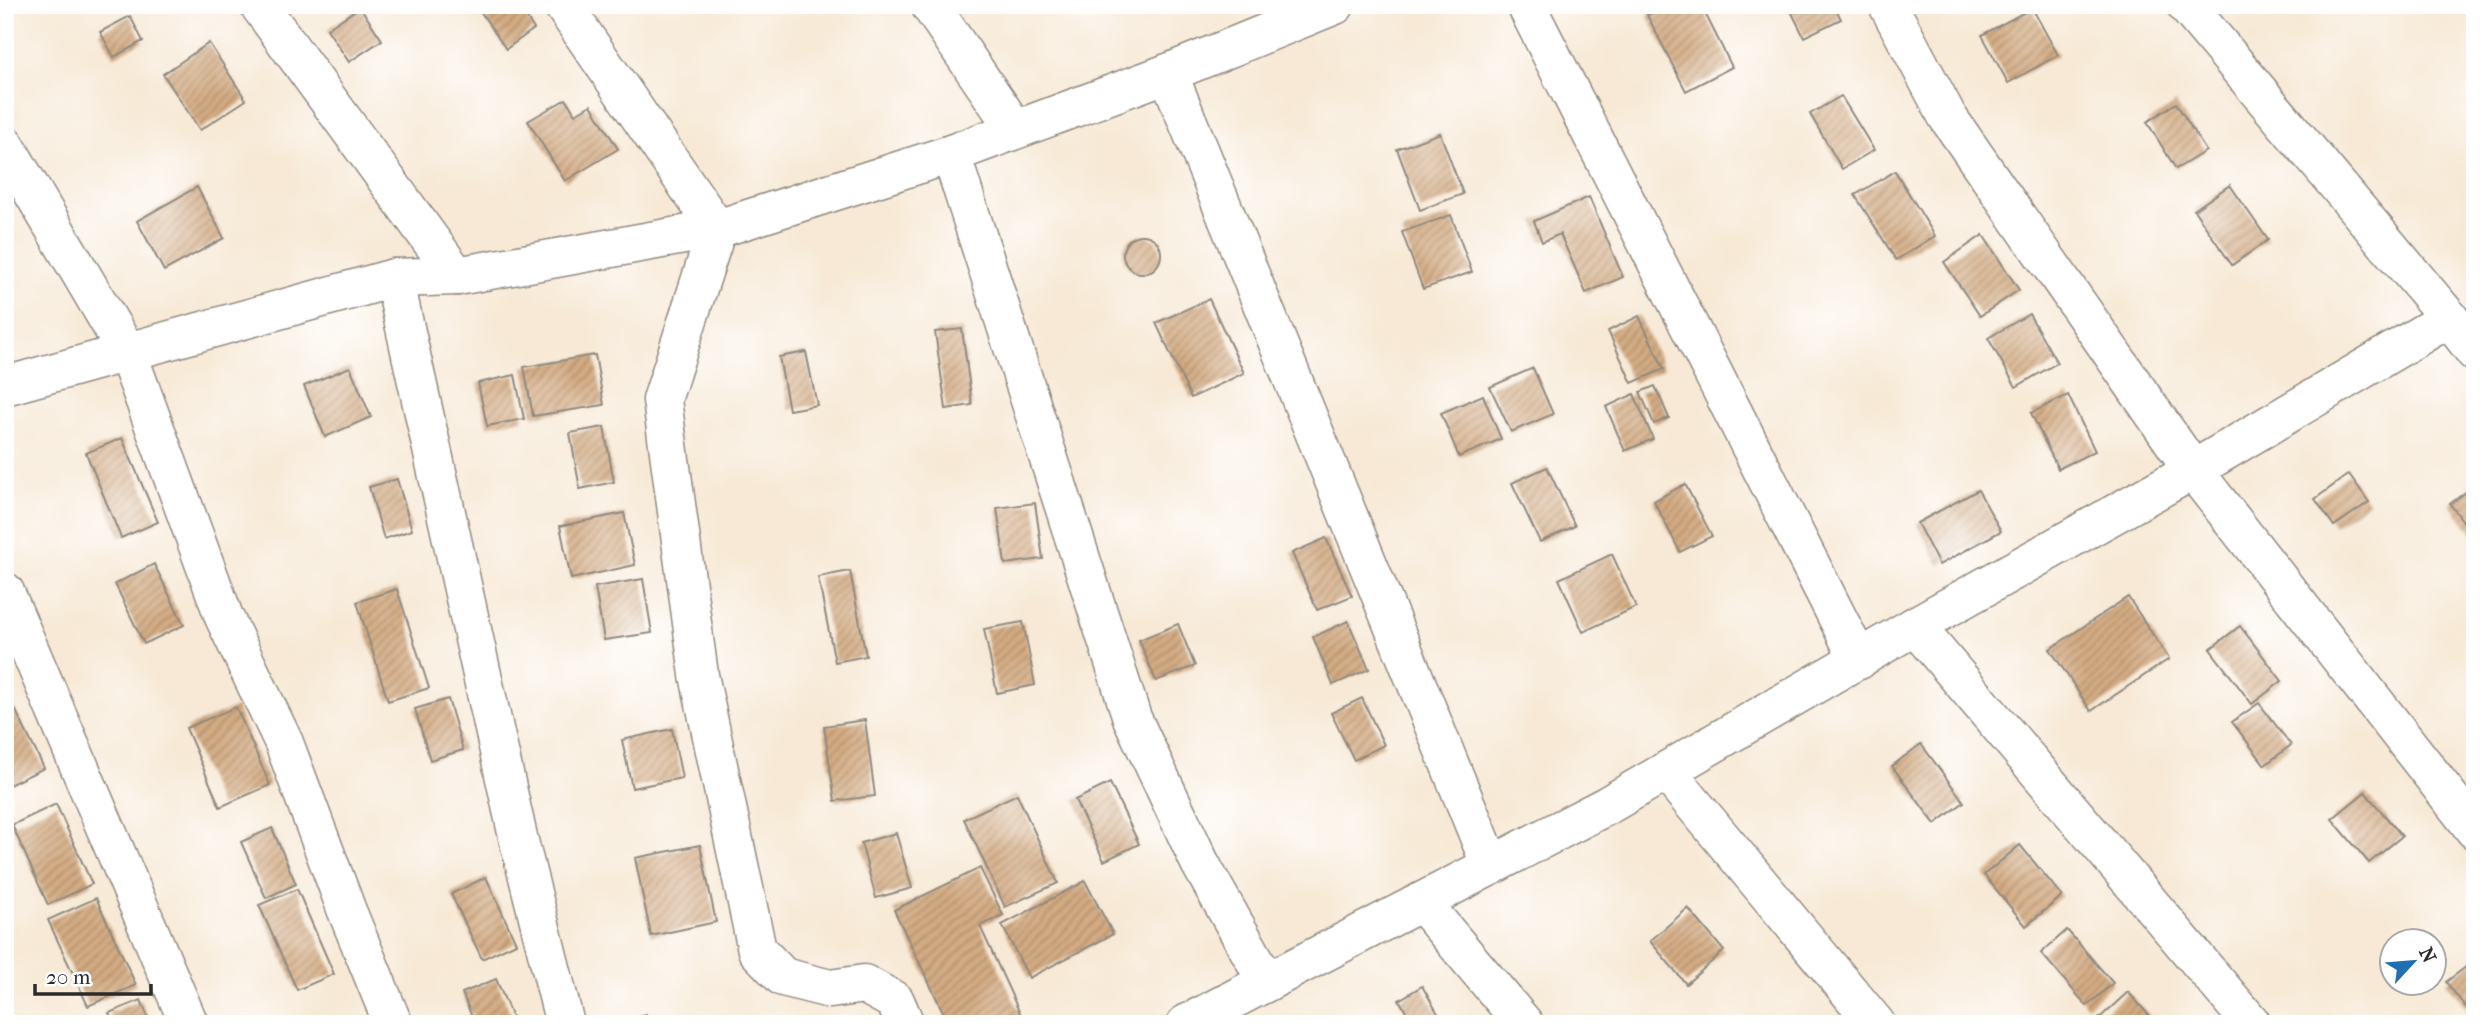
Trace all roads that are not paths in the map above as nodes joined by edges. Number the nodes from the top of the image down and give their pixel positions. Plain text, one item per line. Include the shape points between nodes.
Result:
1 (259, 5) edge
2 (563, 5) edge
3 (930, 5) edge
4 (1335, 5) edge
5 (1526, 5) edge
6 (1888, 5) edge
7 (2186, 5) edge
8 (1259, 19) edge
9 (1168, 73) junction
10 (1014, 129) junction
11 (5, 145) edge
12 (951, 153) junction
13 (717, 229) junction
14 (457, 276) junction
15 (394, 278) junction
16 (2449, 318) junction
17 (127, 352) junction
18 (2475, 352) edge
19 (5, 386) edge
20 (2193, 470) junction
21 (5, 592) edge
22 (1916, 626) junction
23 (1859, 660) junction
24 (1667, 771) junction
25 (2475, 830) edge
26 (1490, 866) junction
27 (1421, 902) junction
28 (1267, 982) junction
29 (1194, 1022) edge
30 (189, 1024) edge
31 (393, 1024) edge
32 (565, 1024) edge
33 (905, 1024) edge
34 (1524, 1024) edge
35 (1876, 1024) edge
36 (2252, 1024) edge

1 - 14 street
2 - 13 street
3 - 10 street
4 - 8 street
5 - 23 street
6 - 20 street via 1947,116
7 - 16 street
8 - 9 street
9 - 10 street
9 - 26 street
10 - 12 street
11 - 17 street
12 - 13 street
12 - 28 street via 1132,718 1200,863
13 - 14 street
13 - 33 street via 662,400 699,676 757,950 783,977 830,989 864,984 895,1001
14 - 15 street
15 - 17 street
15 - 32 street via 518,836
16 - 18 street
16 - 20 street
17 - 19 street
17 - 31 street via 224,617 284,743
20 - 22 street
20 - 25 street
21 - 30 street
22 - 23 street
22 - 36 street
23 - 24 street
24 - 26 street
24 - 35 street
26 - 27 street
27 - 28 street
27 - 34 street
28 - 29 street

